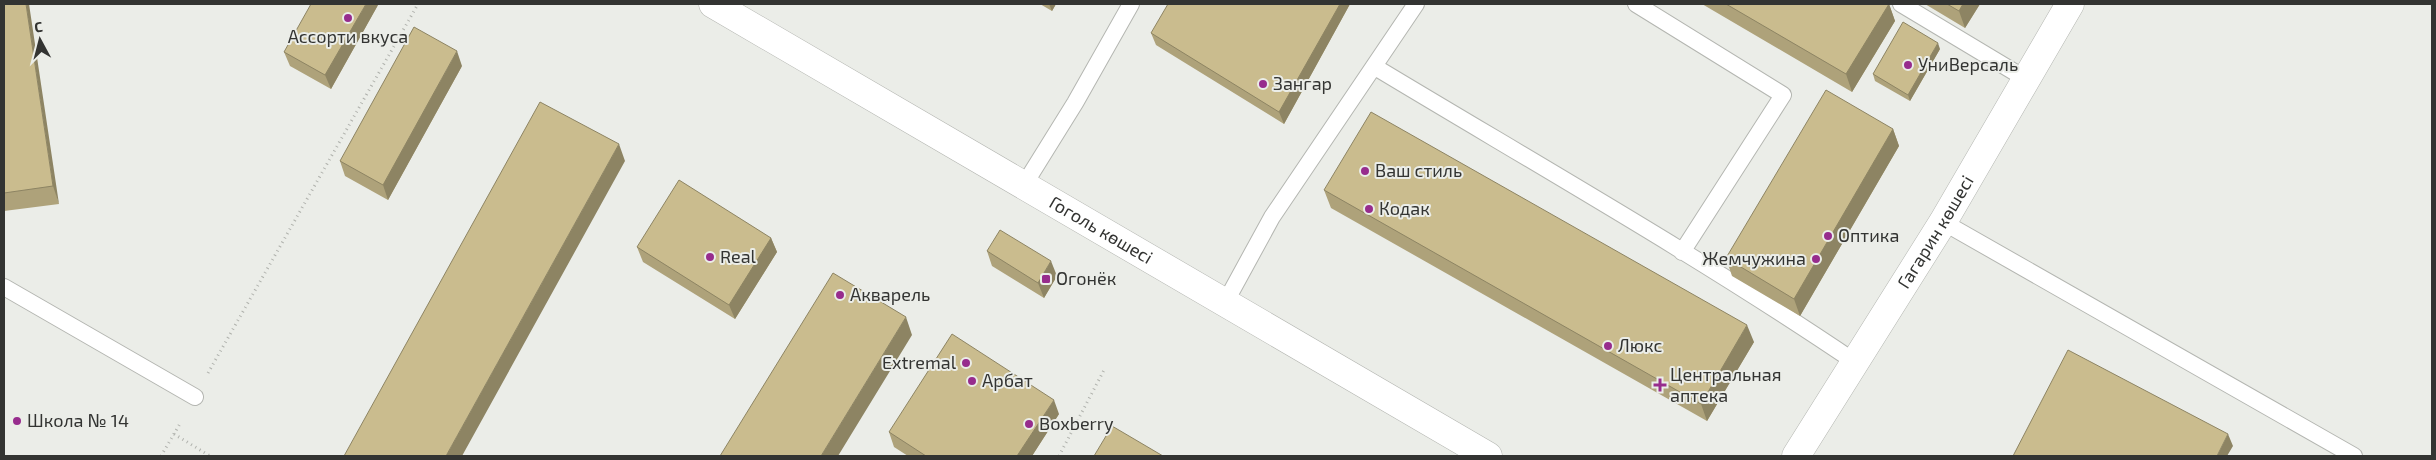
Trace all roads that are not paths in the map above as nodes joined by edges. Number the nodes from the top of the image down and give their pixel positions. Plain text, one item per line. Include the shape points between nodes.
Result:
1 (713, 4) edge
2 (1131, 4) edge
3 (1416, 4) edge
4 (1636, 4) edge
5 (1901, 4) edge
6 (2070, 4) edge
7 (1375, 67) junction
8 (2026, 79) junction
9 (1024, 185) junction
10 (1943, 222) junction
11 (1682, 252) junction
12 (4, 287) edge
13 (1225, 303) junction
14 (1855, 362) junction
15 (195, 397) road end
16 (1488, 456) edge
17 (1796, 456) edge
18 (2354, 456) edge

1 - 9 main road, Гоголь көшесі
2 - 9 lane
3 - 7 lane
4 - 11 lane via 1783,95
5 - 8 lane
6 - 8 main road, Гагарин көшесі
7 - 11 lane
7 - 13 lane via 1272,218
8 - 10 main road, Гагарин көшесі
9 - 13 main road, Гоголь көшесі
10 - 14 main road, Гагарин көшесі
10 - 18 lane
11 - 14 lane
12 - 15 lane
13 - 16 main road, Гоголь көшесі
14 - 17 main road, Гагарин көшесі

